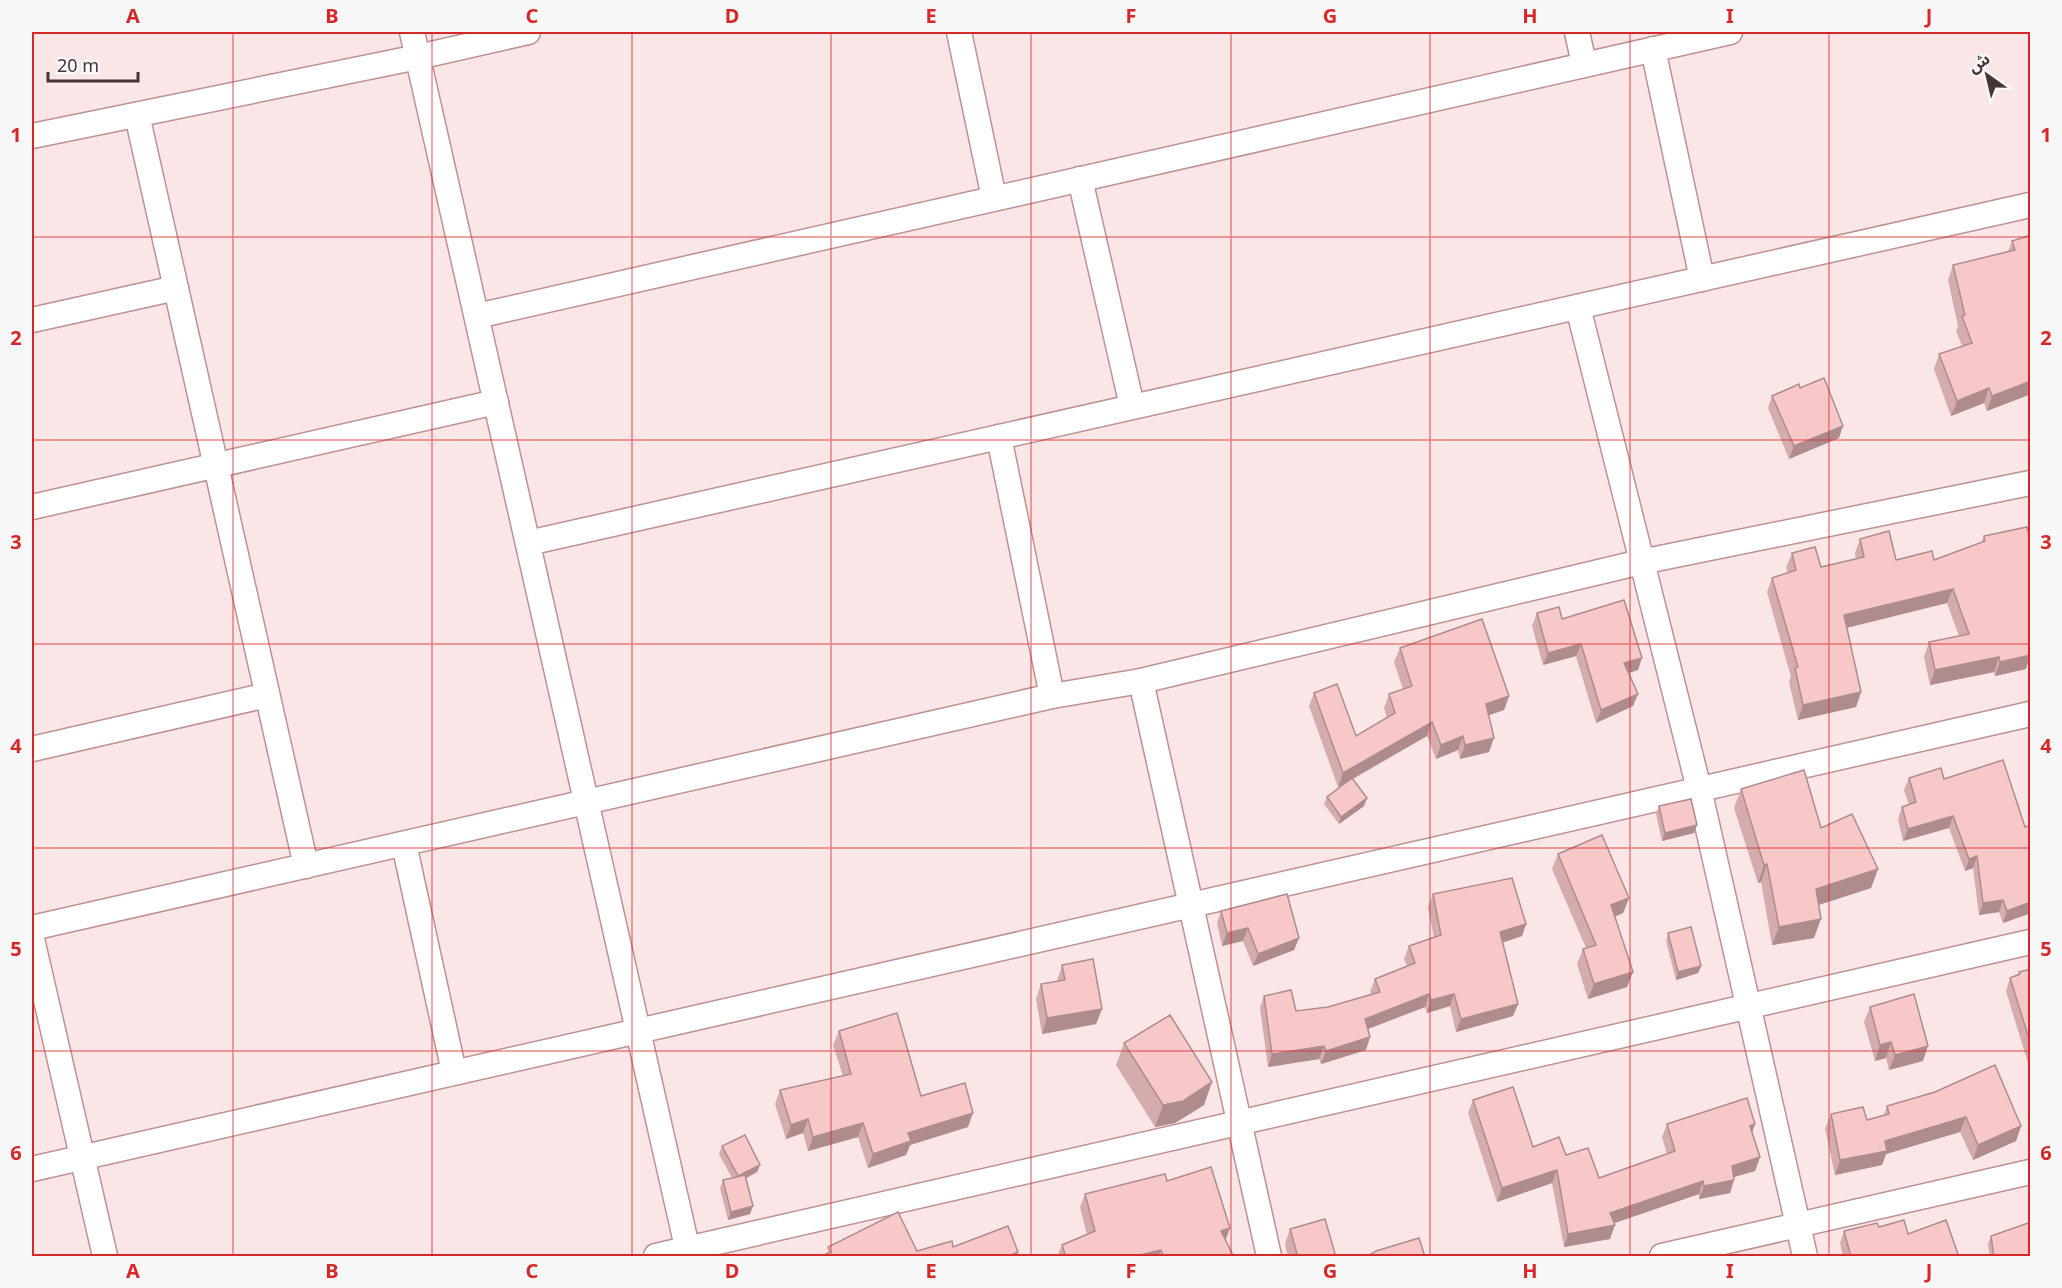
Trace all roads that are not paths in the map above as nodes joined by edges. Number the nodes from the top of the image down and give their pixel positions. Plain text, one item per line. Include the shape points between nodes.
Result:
1 (412, 32) edge
2 (528, 32) edge
3 (959, 32) edge
4 (1577, 32) edge
5 (1730, 32) edge
6 (1653, 49) junction
7 (418, 57) junction
8 (1584, 64) junction
9 (137, 115) junction
10 (32, 136) edge
11 (1080, 179) junction
12 (994, 198) junction
13 (2031, 204) edge
14 (1702, 279) junction
15 (176, 288) junction
16 (1578, 307) junction
17 (477, 316) junction
18 (32, 320) edge
19 (496, 402) junction
20 (1132, 406) junction
21 (999, 437) junction
22 (216, 465) junction
23 (2031, 483) edge
24 (32, 507) edge
25 (528, 543) junction
26 (1641, 562) junction
27 (1141, 681) junction
28 (267, 695) junction
29 (1052, 696) junction
30 (2031, 714) edge
31 (32, 749) edge
32 (1699, 789) junction
33 (586, 802) junction
34 (404, 844) junction
35 (306, 866) junction
36 (1191, 905) junction
37 (32, 928) edge
38 (32, 939) edge
39 (2031, 942) edge
40 (1749, 1006) junction
41 (638, 1031) junction
42 (454, 1072) junction
43 (1239, 1123) junction
44 (82, 1157) junction
45 (32, 1169) edge
46 (2031, 1172) edge
47 (1798, 1225) junction
48 (688, 1253) edge
49 (105, 1257) edge
50 (656, 1257) edge
51 (1269, 1257) edge
52 (1662, 1257) edge
53 (1805, 1257) edge

1 - 7 street
2 - 7 street
3 - 12 street
4 - 8 street
5 - 6 street
6 - 8 street
6 - 14 street
7 - 9 street
7 - 17 street
8 - 11 street
9 - 10 street
9 - 15 street
11 - 12 street
11 - 20 street
12 - 17 street
13 - 14 street
14 - 16 street
15 - 18 street
15 - 22 street
16 - 20 street
16 - 26 street
17 - 19 street
19 - 22 street
19 - 25 street
20 - 21 street
21 - 25 street
21 - 29 street
22 - 24 street
22 - 28 street
23 - 26 street
25 - 33 street
26 - 27 street
26 - 32 street
27 - 29 street
27 - 36 street
28 - 31 street
28 - 35 street
29 - 33 street
30 - 32 street
32 - 36 street
32 - 40 street
33 - 34 street
33 - 41 street
34 - 35 street
34 - 42 street
35 - 37 street
36 - 41 street
36 - 43 street
38 - 44 street
39 - 40 street
40 - 43 street
40 - 47 street
41 - 42 street
41 - 48 street
42 - 44 street
43 - 48 street
43 - 51 street
44 - 45 street
44 - 49 street
46 - 47 street
47 - 52 street
47 - 53 street
48 - 50 street

